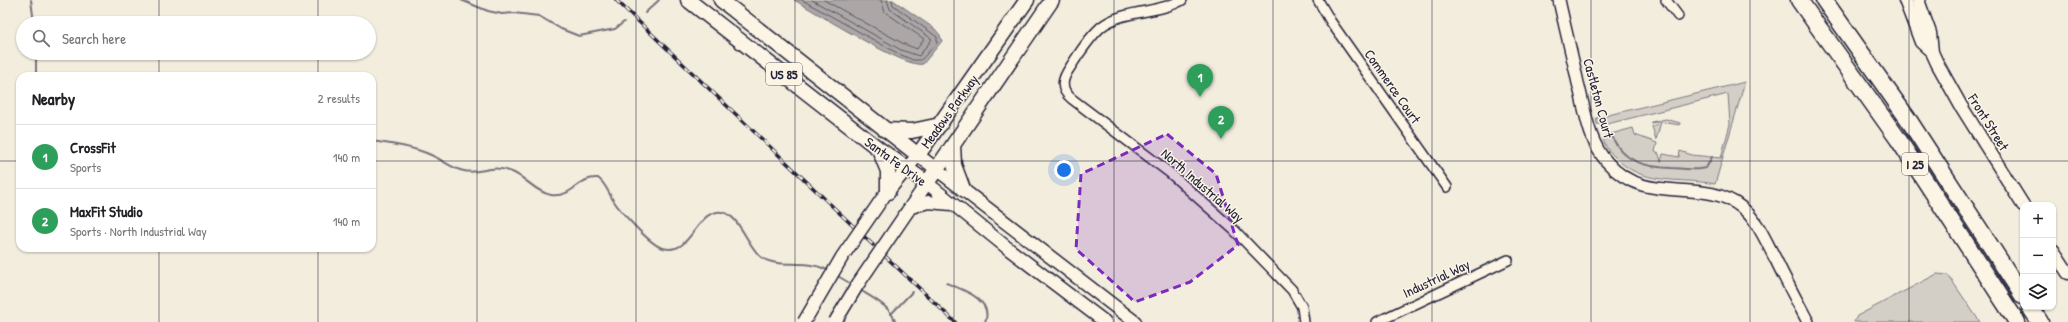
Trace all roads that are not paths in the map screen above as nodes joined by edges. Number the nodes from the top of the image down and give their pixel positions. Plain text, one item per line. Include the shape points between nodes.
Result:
1 (688, 0) edge
2 (721, 0) edge
3 (1027, 0) edge
4 (1052, 0) edge
5 (1182, 0) edge
6 (1318, 0) edge
7 (1559, 0) edge
8 (1666, 0) edge
9 (1799, 0) edge
10 (1824, 0) edge
11 (1905, 0) edge
12 (1918, 0) edge
13 (1678, 16) dead end
14 (1932, 52) junction
15 (940, 125) junction
16 (886, 130) junction
17 (953, 144) junction
18 (879, 149) junction
19 (918, 155) junction
20 (908, 168) junction
21 (937, 169) junction
22 (927, 183) junction
23 (1447, 187) dead end
24 (963, 189) junction
25 (886, 194) junction
26 (2021, 202) edge
27 (952, 204) junction
28 (909, 210) junction
29 (2056, 255) edge
30 (1508, 260) dead end
31 (2068, 273) edge
32 (2020, 291) edge
33 (2032, 310) edge
34 (804, 322) edge
35 (835, 322) edge
36 (1105, 322) edge
37 (1135, 322) edge
38 (1304, 322) edge
39 (1377, 322) edge
40 (1808, 322) edge
41 (2017, 322) edge
42 (2040, 322) edge

1 - 18 highway, Santa Fe Drive / US 85
2 - 16 highway, Santa Fe Drive / US 85
3 - 15 highway, Meadows Parkway
4 - 17 highway, Meadows Parkway
5 - 38 street, North Industrial Way via 1120,18 1101,27 1063,78 1062,86 1066,94 1170,173 1234,230 1292,290 1302,308
6 - 23 street, Commerce Court
7 - 40 street, Castleton Court via 1590,132 1602,157 1616,172 1636,183 1656,189 1712,193 1742,207 1760,229
8 - 13 street
9 - 41 highway, I 25 via 1902,145
10 - 32 highway, I 25 via 1908,119
11 - 14 main road, Front Street via 1921,42
12 - 14 main road, Front Street via 1930,33
14 - 26 main road, Front Street via 1961,106
15 - 16 highway via 912,131
15 - 19 highway, Meadows Parkway
16 - 19 highway, Santa Fe Drive
17 - 21 highway, Meadows Parkway
17 - 24 highway via 954,165
18 - 20 highway, Santa Fe Drive / US 85
18 - 25 highway via 888,171
19 - 20 main road, Meadows Parkway
19 - 21 main road, Santa Fe Drive
20 - 22 highway, Santa Fe Drive / US 85
20 - 25 main road, Meadows Parkway
21 - 22 highway, Meadows Parkway
21 - 24 main road, Santa Fe Drive
22 - 27 main road, Santa Fe Drive
22 - 28 main road, Meadows Parkway
24 - 37 main road, Santa Fe Drive
25 - 34 main road, Meadows Parkway, bridge via 842,257
27 - 28 main road via 928,202
27 - 36 main road, Santa Fe Drive
28 - 35 main road, Meadows Parkway, bridge
29 - 31 main road
30 - 39 street, Industrial Way
33 - 42 highway

